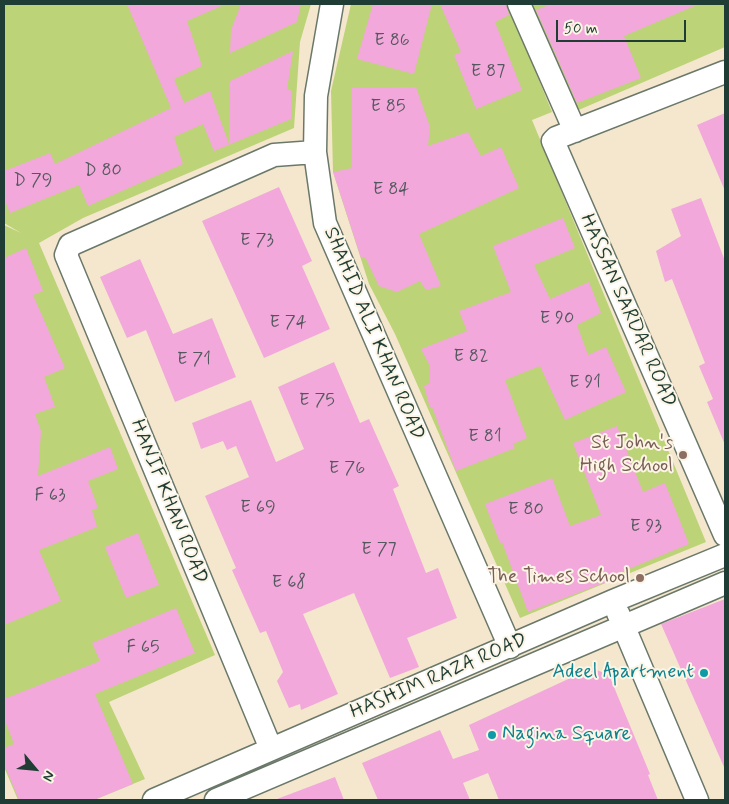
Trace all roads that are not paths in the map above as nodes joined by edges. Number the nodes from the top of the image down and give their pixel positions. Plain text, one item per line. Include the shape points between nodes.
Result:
1 (332, 4) edge
2 (519, 4) edge
3 (725, 72) edge
4 (575, 131) junction
5 (315, 152) junction
6 (725, 535) edge
7 (725, 555) edge
8 (725, 584) edge
9 (613, 600) junction
10 (624, 626) junction
11 (510, 647) junction
12 (271, 749) junction
13 (247, 794) edge
14 (154, 800) edge
15 (216, 800) edge
16 (697, 800) edge

1 - 5 street, SHAHID ALI KHAN ROAD via 316,96
2 - 4 street
3 - 4 street
4 - 6 street, HASSAN SARDAR ROAD via 553,142
5 - 11 street, SHAHID ALI KHAN ROAD via 325,223
5 - 12 street, HANIF KHAN ROAD via 274,155 70,245 66,255
7 - 9 street, HASHIM RAZA ROAD
8 - 10 street, HASHIM RAZA ROAD
9 - 10 street
9 - 11 street, HASHIM RAZA ROAD
10 - 13 street, HASHIM RAZA ROAD
10 - 16 street
11 - 12 street, HASHIM RAZA ROAD
12 - 14 street, HASHIM RAZA ROAD
13 - 15 street, HASHIM RAZA ROAD

